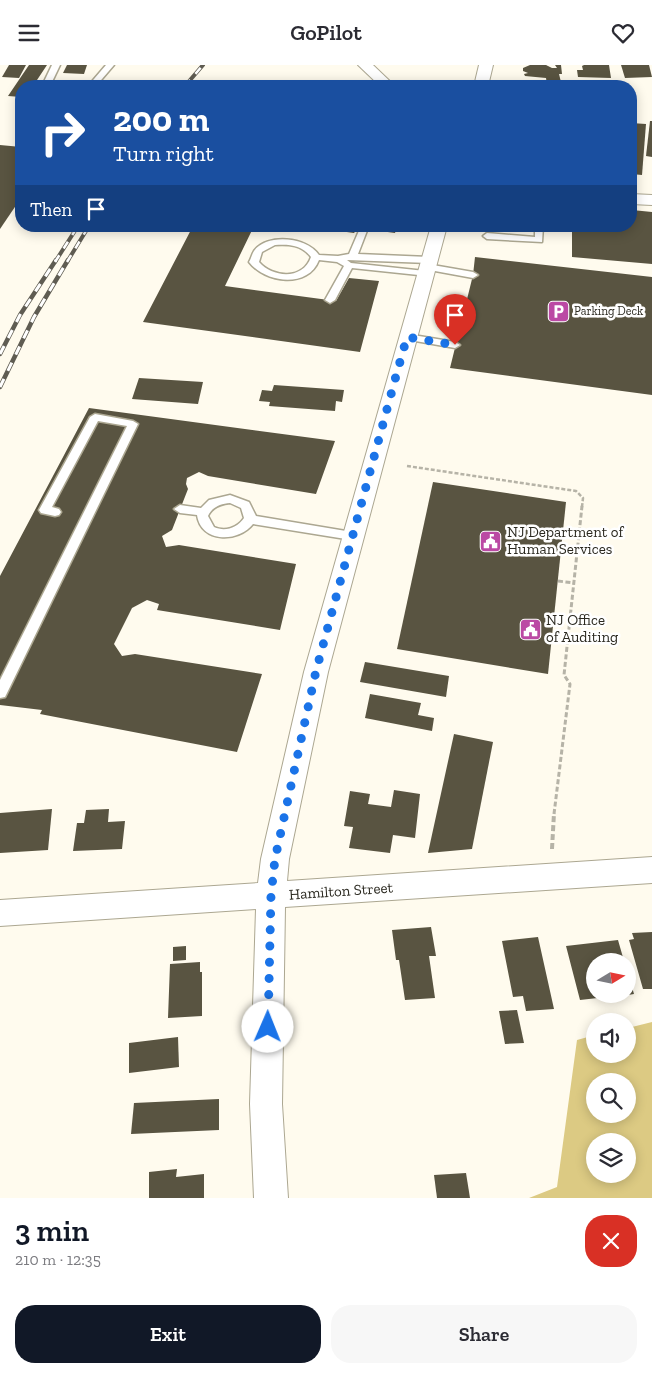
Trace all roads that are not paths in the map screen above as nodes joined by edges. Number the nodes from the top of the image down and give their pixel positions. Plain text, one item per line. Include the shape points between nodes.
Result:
1 (56, 65) edge
2 (110, 65) edge
3 (365, 65) edge
4 (486, 65) edge
5 (49, 80) edge
6 (97, 80) edge
7 (381, 80) edge
8 (482, 80) edge
9 (637, 199) edge
10 (652, 200) edge
11 (362, 232) edge
12 (437, 232) edge
13 (539, 232) edge
14 (487, 236) dead end
15 (316, 257) junction
16 (351, 260) junction
17 (427, 267) junction
18 (473, 275) dead end
19 (330, 300) dead end
20 (407, 337) junction
21 (455, 345) dead end
22 (180, 509) dead end
23 (204, 512) junction
24 (54, 513) dead end
25 (250, 519) junction
26 (352, 536) junction
27 (0, 693) edge
28 (652, 870) edge
29 (271, 895) junction
30 (0, 913) edge
31 (271, 1198) edge

1 - 5 lane
2 - 6 lane
3 - 7 street
4 - 8 street
9 - 10 street
11 - 16 lane
12 - 17 street
13 - 14 lane via 539,240
15 - 15 lane via 309,247 282,242 258,251 254,262 273,276 289,276 311,269
15 - 16 lane
16 - 17 lane
16 - 17 lane
16 - 19 lane
17 - 18 lane
17 - 20 street
20 - 21 lane
20 - 26 street
22 - 23 lane
23 - 25 lane via 215,502 230,499 244,504 251,513
23 - 25 lane via 202,516 206,527 219,533 242,529
24 - 27 lane via 44,510 95,417 133,424
25 - 26 lane
26 - 29 street via 316,671 275,859
28 - 29 street, Hamilton Street
29 - 30 street, Hamilton Street
29 - 31 street via 266,1104

